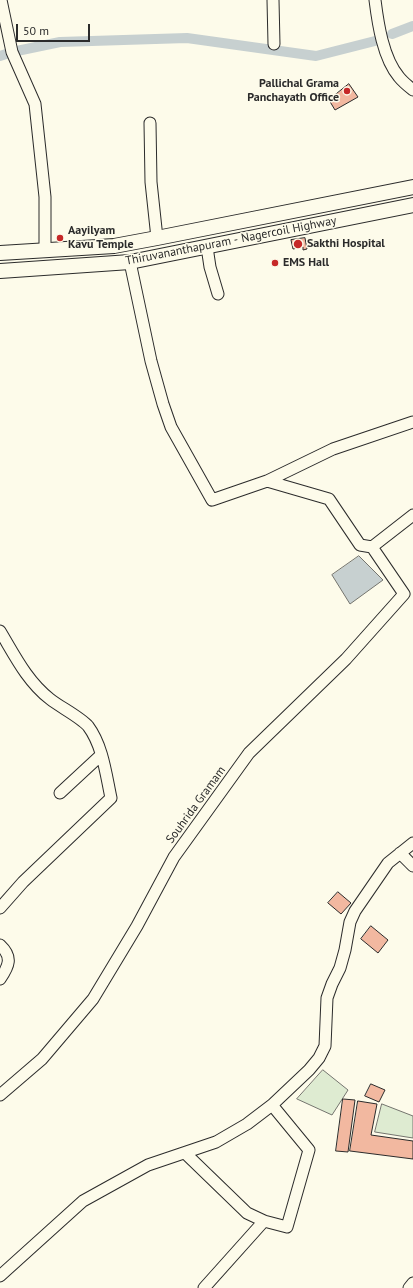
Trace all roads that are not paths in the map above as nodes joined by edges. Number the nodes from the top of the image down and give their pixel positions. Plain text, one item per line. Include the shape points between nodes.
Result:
1 (1, 0) edge
2 (273, 0) edge
3 (376, 0) edge
4 (274, 44) dead end
5 (413, 90) edge
6 (150, 123) dead end
7 (413, 187) edge
8 (413, 205) edge
9 (157, 238) junction
10 (207, 247) junction
11 (46, 250) junction
12 (0, 253) edge
13 (130, 262) junction
14 (0, 271) edge
15 (218, 294) dead end
16 (413, 422) edge
17 (267, 481) junction
18 (413, 515) edge
19 (372, 547) junction
20 (0, 631) edge
21 (101, 755) junction
22 (60, 793) dead end
23 (413, 843) edge
24 (400, 853) junction
25 (413, 866) edge
26 (0, 908) edge
27 (0, 944) edge
28 (0, 979) edge
29 (0, 1094) edge
30 (272, 1104) junction
31 (185, 1153) junction
32 (264, 1221) junction
33 (0, 1276) edge
34 (413, 1283) edge
35 (204, 1288) edge
36 (409, 1288) edge

1 - 11 street via 12,52 35,104 45,197
2 - 4 street
3 - 5 street via 389,62 399,78
6 - 9 street via 151,182
7 - 9 main road, Thiruvananthapuram - Nagercoil Highway
8 - 10 main road, Thiruvananthapuram - Nagercoil Highway
9 - 11 main road, Thiruvananthapuram - Nagercoil Highway via 114,246
10 - 13 main road, Thiruvananthapuram - Nagercoil Highway
10 - 15 street
11 - 12 main road, Thiruvananthapuram - Nagercoil Highway
13 - 14 main road, Thiruvananthapuram - Nagercoil Highway
13 - 17 street via 163,404 171,427 212,500
16 - 17 street via 333,449
17 - 19 street via 329,498 360,546
18 - 19 street
19 - 29 street, Souhrida Gramam via 404,594 346,659 249,753 174,857 93,1000 42,1059
20 - 21 street via 35,686 87,725
21 - 22 street
21 - 26 street via 111,798 23,882
23 - 24 street
24 - 25 street
24 - 30 street via 388,863 350,922 340,968 327,998 325,1046 319,1058
27 - 28 street via 8,954 9,962
30 - 31 street via 247,1124 216,1142
30 - 32 street via 309,1150 288,1227
31 - 32 street via 247,1213
31 - 33 street via 148,1165 83,1201
32 - 35 street
34 - 36 street

